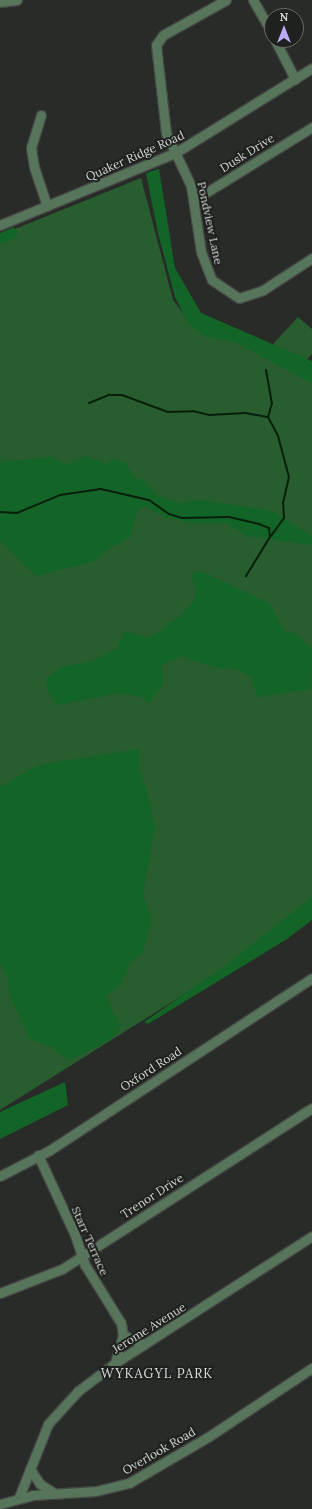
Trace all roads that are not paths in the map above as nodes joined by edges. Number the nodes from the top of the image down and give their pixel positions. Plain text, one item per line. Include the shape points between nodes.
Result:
1 (17, 0) edge
2 (226, 0) edge
3 (253, 0) edge
4 (0, 2) edge
5 (264, 19) edge
6 (279, 48) edge
7 (312, 68) edge
8 (295, 79) junction
9 (41, 115) dead end
10 (312, 127) edge
11 (175, 154) junction
12 (194, 200) junction
13 (47, 206) junction
14 (0, 226) edge
15 (312, 258) edge
16 (312, 978) edge
17 (312, 1109) edge
18 (38, 1155) junction
19 (0, 1176) edge
20 (312, 1236) edge
21 (82, 1256) junction
22 (0, 1293) edge
23 (123, 1335) junction
24 (144, 1345) junction
25 (115, 1362) junction
26 (312, 1368) edge
27 (30, 1469) junction
28 (53, 1492) junction
29 (19, 1497) junction
30 (0, 1504) edge

1 - 4 street
2 - 11 street, Pondview Lane via 163,35 156,45 162,110
3 - 5 street
6 - 8 street
7 - 8 street, Quaker Ridge Road
8 - 11 street, Quaker Ridge Road
9 - 13 street via 31,148 34,167
10 - 12 street, Dusk Drive
11 - 12 street, Pondview Lane via 191,186
11 - 13 street, Quaker Ridge Road
12 - 15 street, Pondview Lane via 201,252 209,274 229,294 239,298 263,290
13 - 14 street, Quaker Ridge Road
16 - 18 street, Oxford Road
17 - 21 street, Trenor Drive
18 - 19 street, Oxford Road
18 - 21 street, Starr Terrace
20 - 24 street, Jerome Avenue
21 - 22 street, Trenor Drive via 62,1269
21 - 23 street, Starr Terrace via 94,1282 122,1323
23 - 24 street
23 - 25 street
24 - 25 street, Jerome Avenue
25 - 27 street, Jerome Avenue via 78,1391 57,1412 36,1450
26 - 28 street, Overlook Road via 202,1441 129,1483 96,1491
27 - 28 street via 40,1484
27 - 29 street, Jerome Avenue
28 - 29 street, Overlook Road
29 - 30 street, Overlook Road

